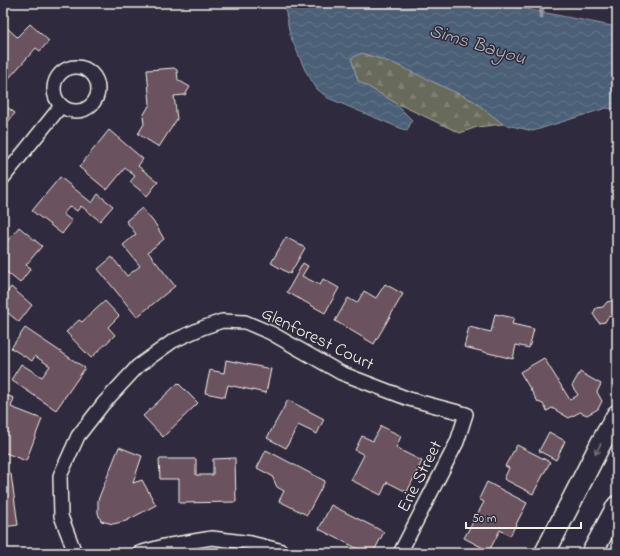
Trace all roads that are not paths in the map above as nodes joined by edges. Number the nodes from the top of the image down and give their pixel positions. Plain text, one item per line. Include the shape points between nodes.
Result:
1 (61, 106) dead end
2 (3, 178) edge
3 (466, 414) joint
4 (617, 415) edge
5 (617, 506) edge
6 (75, 553) edge
7 (139, 553) edge
8 (285, 553) edge
9 (400, 553) edge
10 (545, 553) edge
11 (592, 553) edge

1 - 2 street
3 - 6 street, Glenforest Court via 409,398 341,373 271,333 245,322 222,321 202,328 173,341 138,366 78,436 60,476 61,516
3 - 9 street, Erie Street via 457,442
4 -> 10 main road
5 - 11 main road
7 - 8 street via 212,538 251,543

